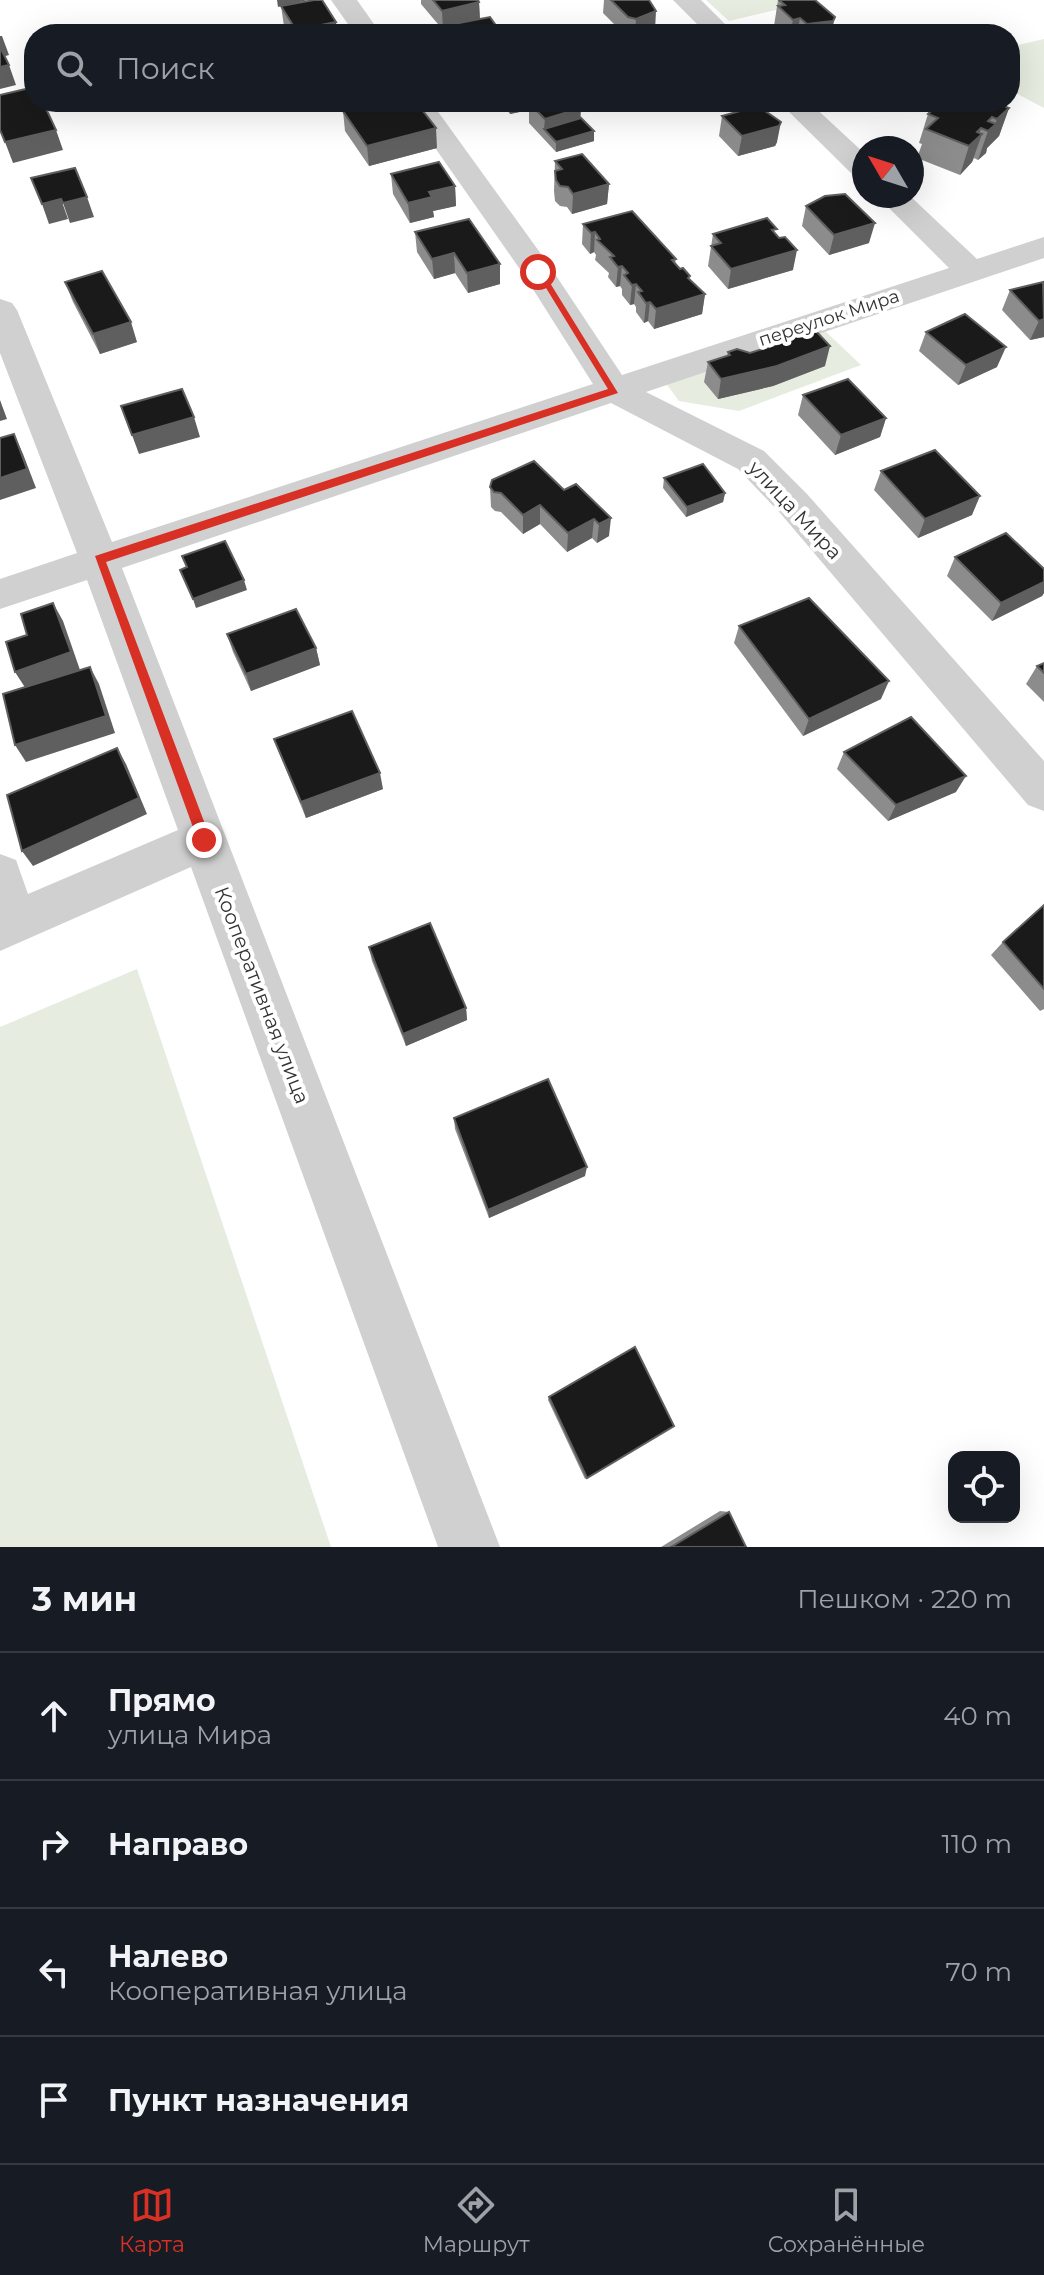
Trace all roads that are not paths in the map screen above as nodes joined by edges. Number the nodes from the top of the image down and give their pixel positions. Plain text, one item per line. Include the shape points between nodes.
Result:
1 (344, 0) edge
2 (686, 0) edge
3 (361, 24) edge
4 (711, 24) edge
5 (424, 112) edge
6 (804, 112) edge
7 (852, 158) edge
8 (905, 208) edge
9 (1044, 247) edge
10 (971, 271) junction
11 (0, 310) edge
12 (614, 390) junction
13 (99, 559) junction
14 (0, 594) edge
15 (1044, 792) edge
16 (204, 840) junction
17 (0, 875) edge
18 (6, 926) edge
19 (469, 1547) edge

1 - 3 street
2 - 4 street
5 - 12 street
6 - 7 street
8 - 10 street
9 - 10 street, переулок Мира
10 - 12 street, переулок Мира
11 - 13 street, Кооперативная улица
12 - 13 street, переулок Мира
12 - 15 street, улица Мира via 751,460
13 - 14 street, переулок Мира
13 - 16 street, Кооперативная улица
16 - 18 street
16 - 19 street, Кооперативная улица
17 - 18 street

